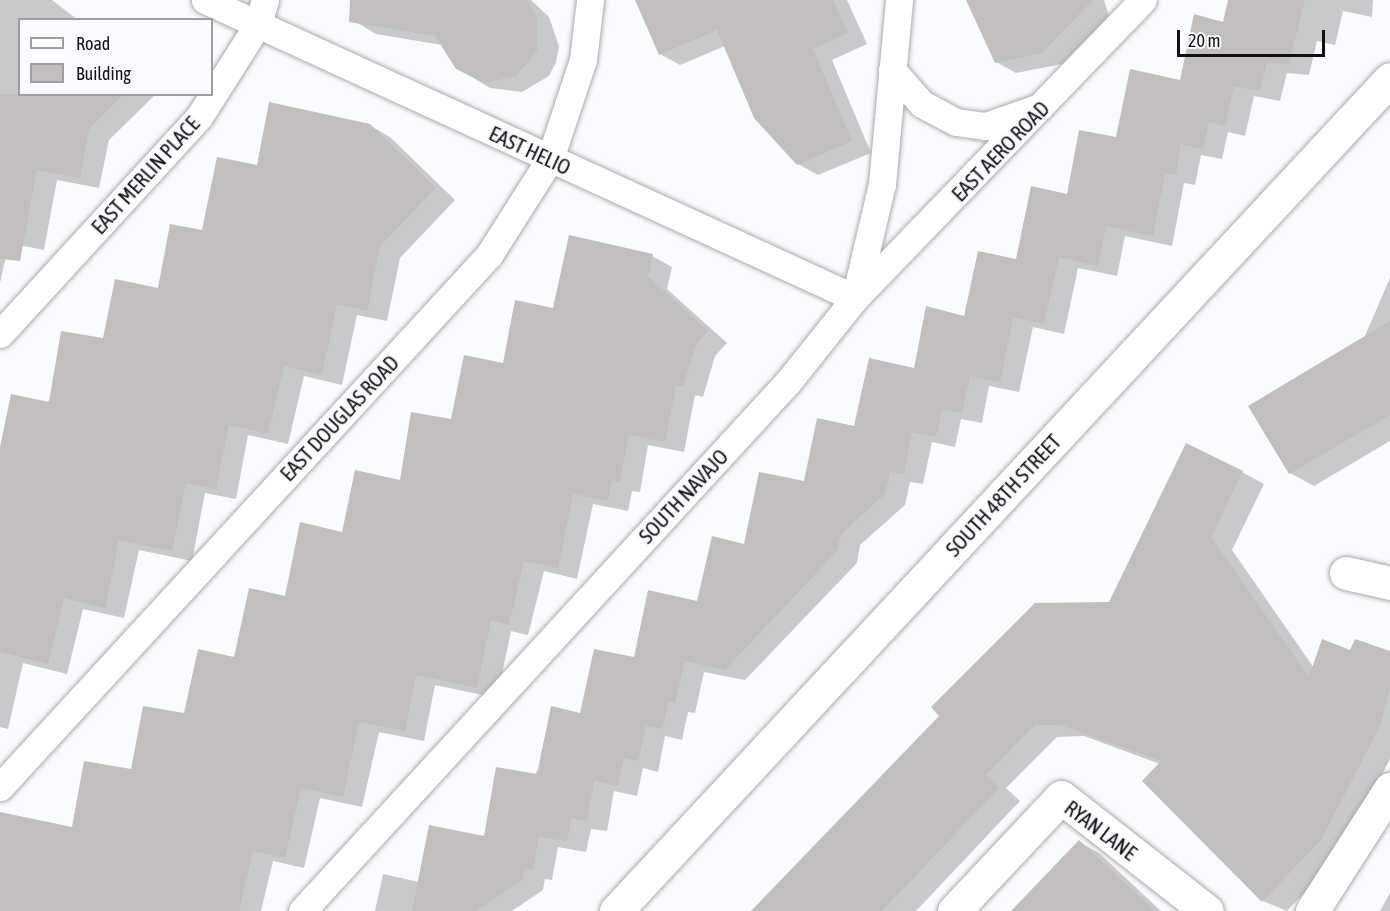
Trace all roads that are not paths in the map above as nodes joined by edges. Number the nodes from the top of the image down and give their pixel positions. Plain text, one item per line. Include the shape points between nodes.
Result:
1 (205, 0) edge
2 (590, 0) edge
3 (899, 0) edge
4 (1143, 0) edge
5 (261, 12) edge
6 (892, 70) junction
7 (1390, 79) edge
8 (213, 93) edge
9 (211, 96) edge
10 (1046, 104) junction
11 (550, 159) junction
12 (855, 298) junction
13 (0, 334) edge
14 (1346, 573) dead end
15 (1390, 583) edge
16 (0, 787) edge
17 (1390, 789) edge
18 (302, 911) edge
19 (616, 911) edge
20 (954, 911) edge
21 (1207, 911) edge
22 (1312, 911) edge

1 - 5 lane, EAST HELIO
2 - 11 lane, EAST DOUGLAS ROAD via 583,60
3 - 6 lane, SOUTH NAVAJO
4 - 10 lane, EAST AERO ROAD
5 - 8 lane, EAST MERLIN PLACE
5 - 11 lane, EAST HELIO
6 - 10 lane via 922,104 956,122 986,126
6 - 12 lane, SOUTH NAVAJO via 882,184
7 - 19 street, SOUTH 48TH STREET
9 - 13 lane, EAST MERLIN PLACE via 199,117
10 - 12 lane, EAST AERO ROAD
11 - 12 lane, EAST HELIO
11 - 16 lane, EAST DOUGLAS ROAD via 489,255
12 - 18 lane, SOUTH NAVAJO via 788,382
14 - 15 street
17 - 22 street
20 - 21 street, RYAN LANE via 1061,797

